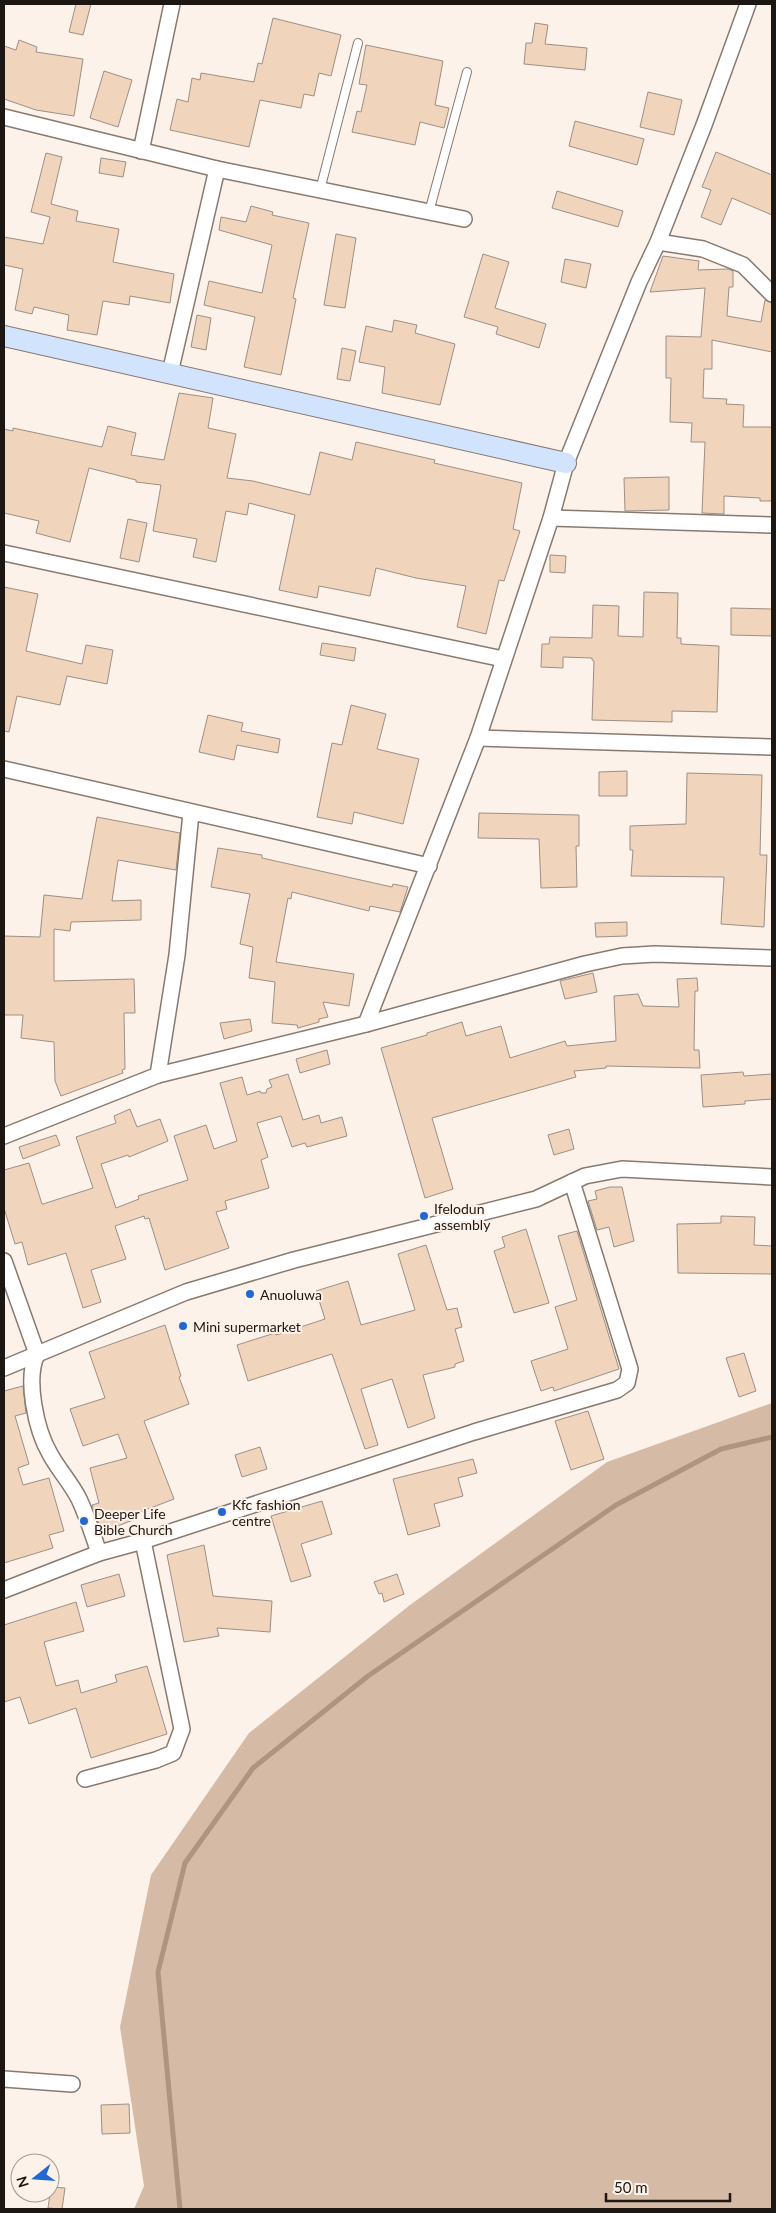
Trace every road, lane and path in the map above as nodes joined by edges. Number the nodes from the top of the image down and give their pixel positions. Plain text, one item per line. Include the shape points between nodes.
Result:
1 (172, 4) edge
2 (748, 4) edge
3 (358, 43) dead end
4 (467, 72) dead end
5 (4, 117) edge
6 (141, 151) junction
7 (217, 169) junction
8 (320, 190) junction
9 (429, 212) junction
10 (464, 219) dead end
11 (658, 242) junction
12 (772, 294) edge
13 (4, 336) edge
14 (170, 373) junction
15 (566, 463) junction
16 (551, 518) junction
17 (772, 526) edge
18 (4, 553) edge
19 (503, 658) junction
20 (478, 738) junction
21 (772, 747) edge
22 (4, 769) edge
23 (192, 813) junction
24 (429, 866) junction
25 (772, 958) edge
26 (366, 1024) junction
27 (158, 1075) junction
28 (4, 1136) edge
29 (772, 1177) edge
30 (572, 1182) junction
31 (4, 1261) edge
32 (37, 1354) junction
33 (4, 1368) edge
34 (143, 1541) junction
35 (99, 1553) junction
36 (4, 1590) edge
37 (85, 1779) dead end
38 (4, 2079) edge
39 (72, 2084) dead end

1 - 6 street
2 - 11 street
3 - 8 lane
4 - 9 lane
5 - 6 street
6 - 7 street
7 - 8 street
7 - 14 street
8 - 9 street
9 - 10 street
11 - 12 street via 703,248 743,266
11 - 15 street
13 - 14 street
14 - 15 street
15 - 16 street
16 - 17 street
16 - 19 street
18 - 19 street
19 - 20 street
20 - 21 street
20 - 24 street
22 - 23 street
23 - 24 street
23 - 27 street via 177,955
24 - 26 street
25 - 26 street via 622,956
26 - 27 street
27 - 28 street
29 - 30 street via 622,1169 585,1176
30 - 32 street via 536,1199 294,1260 186,1292
30 - 34 street via 630,1369 627,1383 617,1390 474,1432
31 - 32 street
32 - 33 street
32 - 35 street via 33,1362 32,1383 41,1432 48,1452 78,1497
34 - 35 street
34 - 37 street via 182,1729 173,1753
35 - 36 street
38 - 39 street

